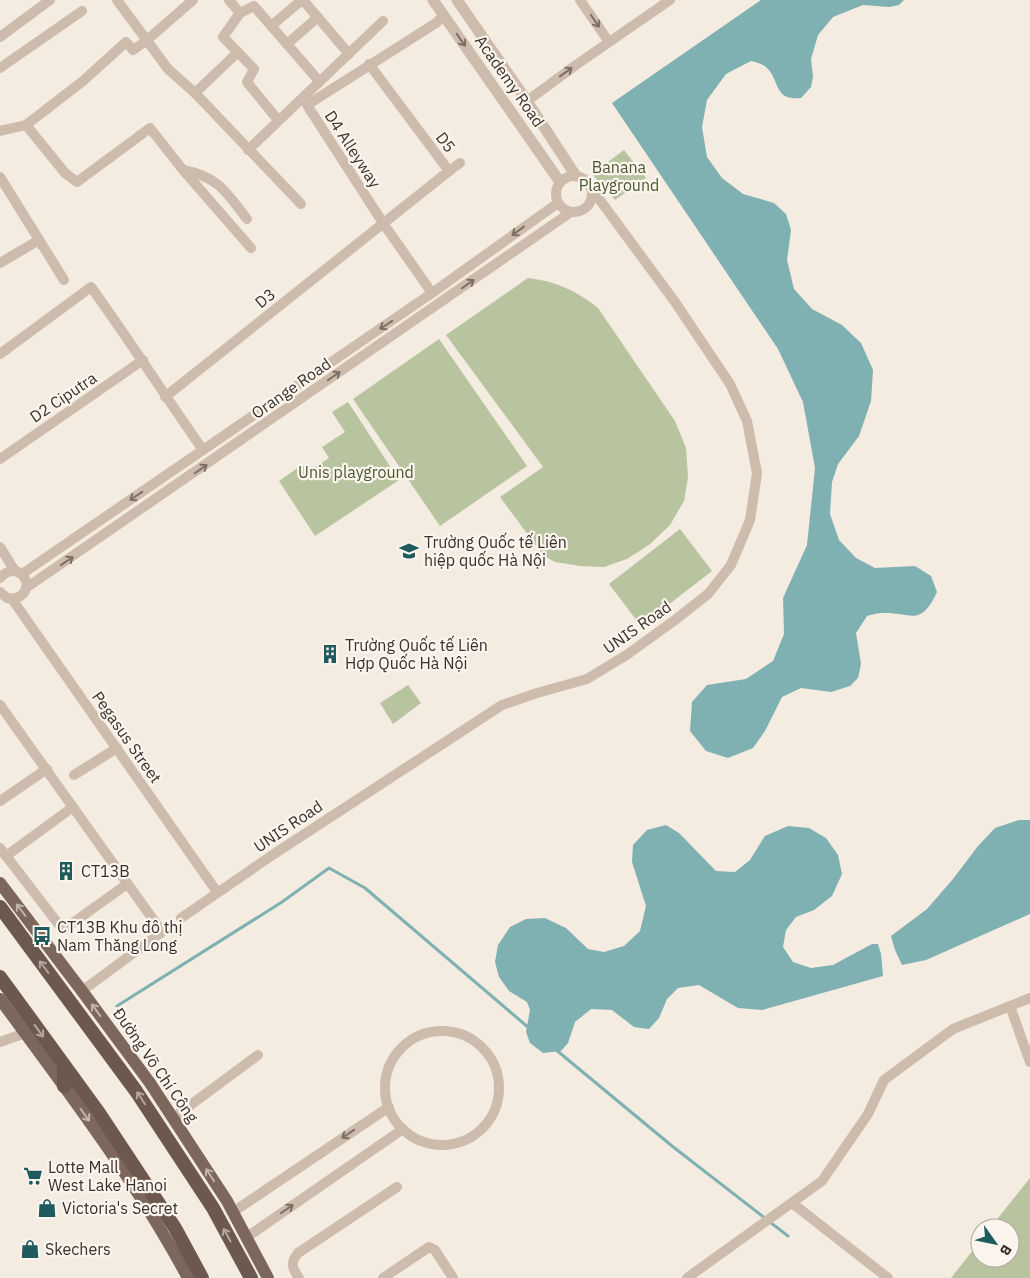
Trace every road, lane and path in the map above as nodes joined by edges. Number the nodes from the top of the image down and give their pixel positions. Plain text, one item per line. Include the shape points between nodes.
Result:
1 (50, 0) edge
2 (117, 0) edge
3 (194, 0) edge
4 (229, 0) edge
5 (302, 0) edge
6 (433, 0) edge
7 (457, 0) edge
8 (580, 0) edge
9 (670, 0) edge
10 (257, 3) edge
11 (82, 11) dead end
12 (240, 13) junction
13 (444, 16) junction
14 (318, 17) junction
15 (383, 21) dead end
16 (271, 26) junction
17 (0, 37) edge
18 (146, 41) junction
19 (609, 42) junction
20 (286, 44) junction
21 (238, 52) junction
22 (349, 54) junction
23 (370, 64) junction
24 (0, 68) edge
25 (319, 81) junction
26 (195, 93) junction
27 (527, 101) junction
28 (278, 120) junction
29 (26, 125) junction
30 (0, 131) edge
31 (248, 150) junction
32 (460, 163) dead end
33 (182, 170) junction
34 (449, 171) junction
35 (576, 176) junction
36 (0, 177) edge
37 (560, 182) junction
38 (591, 188) junction
39 (558, 203) junction
40 (301, 204) dead end
41 (571, 212) junction
42 (248, 219) dead end
43 (383, 223) junction
44 (39, 240) junction
45 (251, 248) dead end
46 (0, 263) edge
47 (64, 280) dead end
48 (432, 293) junction
49 (0, 354) edge
50 (143, 360) junction
51 (165, 397) junction
52 (204, 450) junction
53 (0, 459) edge
54 (0, 547) edge
55 (19, 572) junction
56 (0, 578) edge
57 (26, 588) junction
58 (0, 592) edge
59 (11, 599) junction
60 (0, 607) edge
61 (0, 705) edge
62 (116, 748) junction
63 (47, 769) junction
64 (74, 775) dead end
65 (0, 801) edge
66 (73, 807) junction
67 (3, 852) edge
68 (0, 883) edge
69 (127, 884) junction
70 (217, 892) junction
71 (0, 908) edge
72 (181, 918) dead end
73 (0, 978) edge
74 (82, 990) junction
75 (1030, 998) edge
76 (0, 999) edge
77 (1010, 1006) junction
78 (25, 1033) junction
79 (0, 1042) edge
80 (258, 1055) dead end
81 (1030, 1062) edge
82 (64, 1065) junction
83 (64, 1086) junction
84 (389, 1107) junction
85 (173, 1118) junction
86 (403, 1129) junction
87 (397, 1187) dead end
88 (792, 1203) junction
89 (233, 1212) junction
90 (247, 1237) junction
91 (188, 1278) edge
92 (202, 1278) edge
93 (251, 1278) edge
94 (268, 1278) edge
95 (298, 1278) edge
96 (384, 1278) edge
97 (452, 1278) edge
98 (687, 1278) edge
99 (888, 1278) edge

1 - 17 street
2 - 18 street
3 - 18 street
4 - 12 street
5 - 14 street
5 - 16 street
6 - 13 street, Academy Road
7 - 27 street, Academy Road
8 -> 19 street
9 - 19 street
10 - 12 street
10 - 16 street
11 - 24 street
12 - 21 street via 223,37
13 - 23 street, D4 Alleyway
13 -> 37 street, Academy Road
14 - 20 street
14 - 22 street
15 - 22 street
16 - 20 street
18 - 26 street via 168,69
18 - 29 street via 133,50 126,42
27 -> 19 street
20 - 25 street
21 - 26 street
21 - 28 street via 254,69 247,82
22 - 25 street
23 - 34 street, D5
23 - 43 street, D4 Alleyway via 307,105
25 - 28 street
26 - 31 street
27 - 35 street, Academy Road
28 - 31 street
29 - 30 street
29 - 33 street via 65,173 77,182 150,128
31 - 40 street
32 - 34 street
33 - 42 street via 211,178
33 - 45 street
34 - 43 street, D5
35 - 37 street
35 - 38 street
36 - 44 street
37 - 39 street via 556,190
38 - 41 street via 588,205
38 - 70 street, UNIS Road via 675,302 730,384 747,421 757,474 750,520 732,565 708,594 628,654 587,679 502,705
39 - 41 street
39 -> 48 street, Orange Road
57 -> 41 street, Orange Road
43 - 48 street, D4 Alleyway
43 - 51 street, D3
44 - 46 street
44 - 47 street
48 -> 52 street, Orange Road
49 - 50 street via 91,287
50 - 51 street
50 - 53 street, D2 Ciputra
51 - 52 street
52 -> 55 street, Orange Road
54 - 55 street
55 - 56 street, Orange Road via 8,571
55 - 57 street via 26,580
57 - 59 street, Orange Road via 20,597
58 - 59 street
59 - 60 street, Orange Road
59 - 62 street, Pegasus Street
61 - 63 street
62 - 64 street
62 - 70 street, Pegasus Street
63 - 65 street
63 - 66 street
66 - 67 street
66 - 69 street
67 - 69 street via 63,930
74 -> 68 main road, Đường Võ Chí Công
69 - 74 street via 162,932
70 - 72 street, UNIS Road
93 -> 71 highway, Đường Võ Chí Công via 213,1208 136,1091
73 -> 82 highway
85 -> 74 main road, Đường Võ Chí Công
75 - 77 street
76 - 78 main road
77 - 81 street
77 - 88 street via 953,1029 884,1080 868,1114 822,1181
78 - 79 street
78 - 83 main road
80 - 85 street
82 - 83 highway
82 - 92 highway via 175,1228
83 -> 91 main road via 164,1234
84 - 86 street
84 - 86 street via 385,1086 389,1068 398,1052 411,1040 427,1033 463,1034 491,1058 498,1076 499,1096 493,1115 481,1130 464,1141 445,1145 426,1143
84 -> 89 street
89 -> 85 main road, Đường Võ Chí Công
90 -> 86 street
87 - 95 street via 298,1253 292,1269
88 - 98 street
88 - 99 street
89 - 90 main road, Đường Võ Chí Công
90 - 94 main road, Đường Võ Chí Công
96 - 97 street via 429,1247 435,1250

